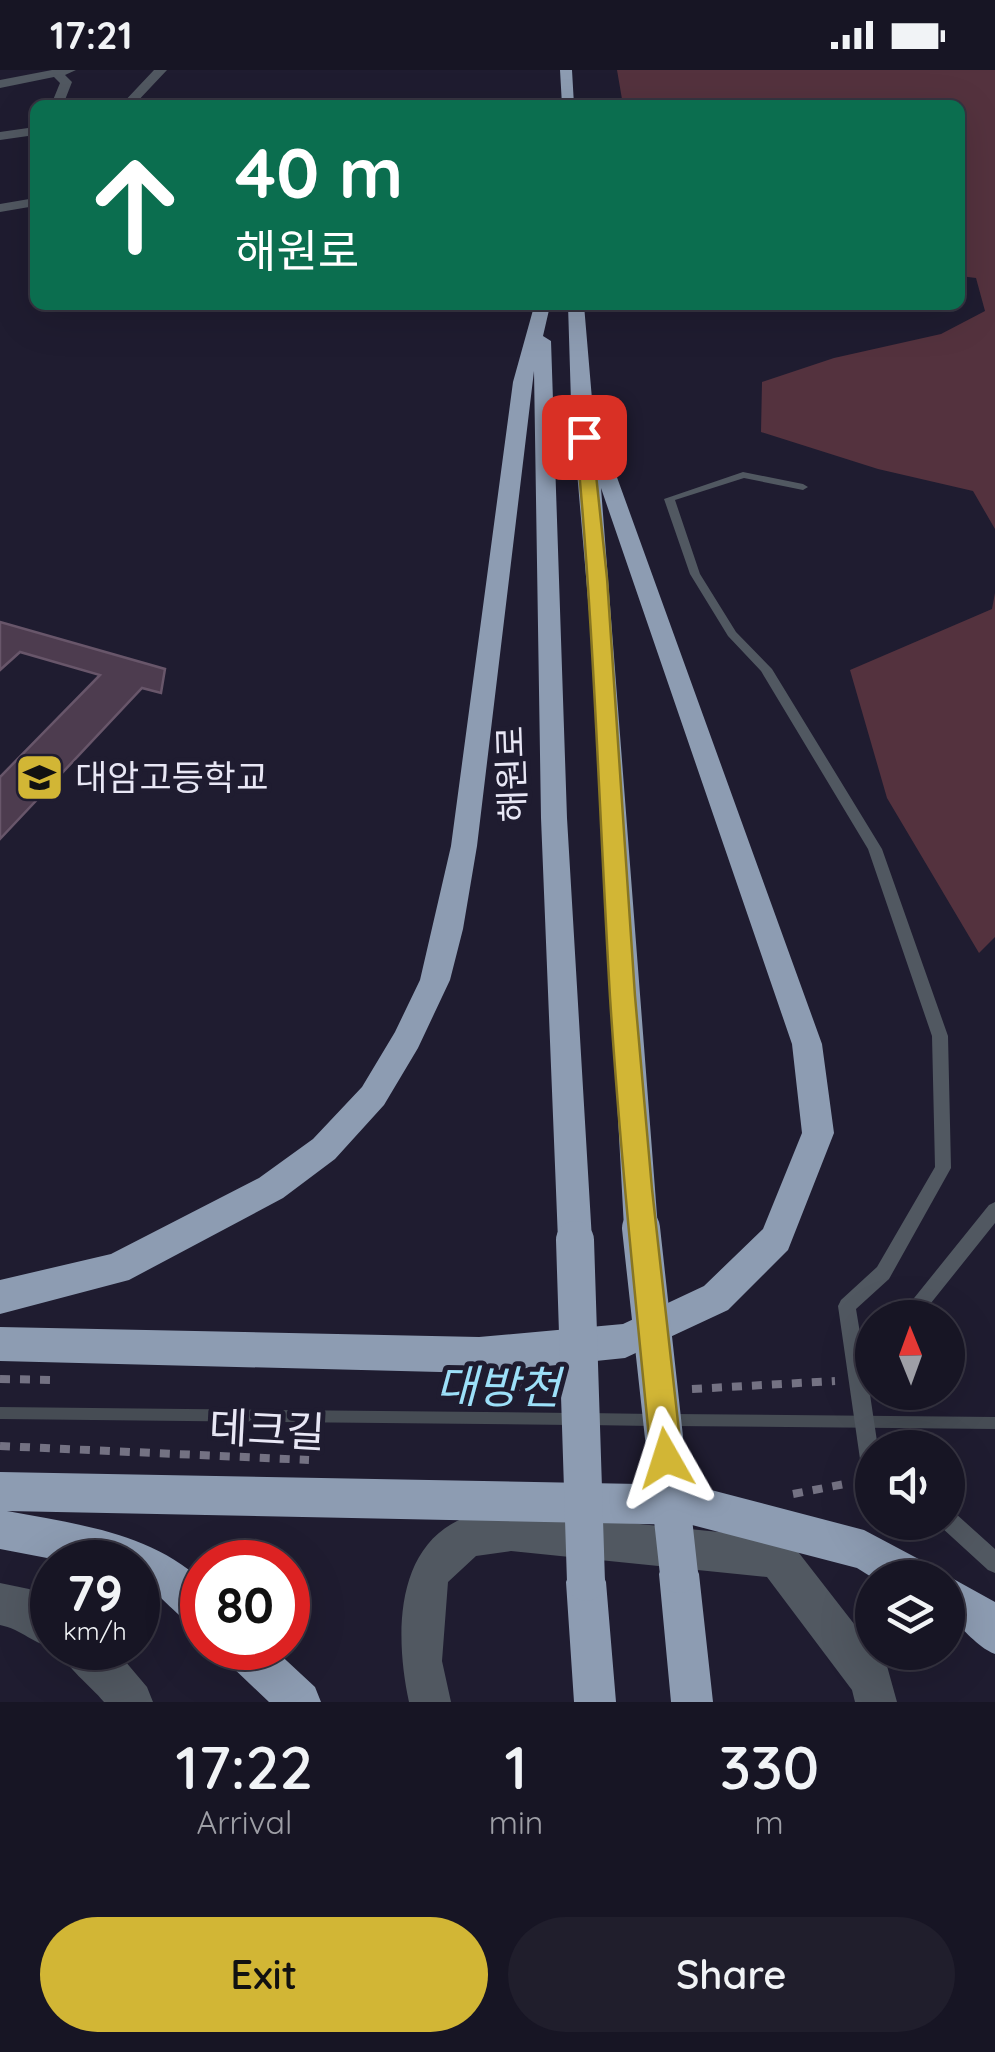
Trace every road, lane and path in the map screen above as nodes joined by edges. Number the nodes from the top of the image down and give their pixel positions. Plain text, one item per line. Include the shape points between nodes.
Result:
1 (160, 70) edge
2 (566, 70) edge
3 (64, 72) edge
4 (0, 84) edge
5 (59, 100) edge
6 (132, 100) edge
7 (568, 100) edge
8 (30, 132) edge
9 (0, 136) edge
10 (30, 203) edge
11 (0, 208) edge
12 (541, 310) edge
13 (542, 310) edge
14 (576, 310) edge
15 (580, 402) junction
16 (803, 488) dead end
17 (995, 1210) edge
18 (0, 1297) edge
19 (922, 1300) edge
20 (0, 1344) edge
21 (855, 1361) edge
22 (855, 1379) edge
23 (725, 1390) dead end
24 (0, 1446) edge
25 (315, 1461) dead end
26 (855, 1479) edge
27 (0, 1491) edge
28 (782, 1492) dead end
29 (0, 1529) edge
30 (965, 1535) edge
31 (55, 1540) edge
32 (882, 1560) edge
33 (995, 1562) edge
34 (160, 1571) edge
35 (180, 1588) edge
36 (0, 1604) edge
37 (965, 1605) edge
38 (30, 1611) edge
39 (995, 1633) edge
40 (105, 1670) edge
41 (266, 1670) edge
42 (132, 1702) edge
43 (300, 1702) edge
44 (430, 1702) edge
45 (595, 1702) edge
46 (692, 1702) edge
47 (876, 1702) edge

1 - 6 street
2 - 7 highway
3 - 4 street
3 - 5 street
8 - 9 street
10 - 11 street
12 - 18 highway via 522,382 449,928 435,980 407,1039 373,1096 324,1149 271,1188 118,1270
13 - 45 highway, 해원로, bridge via 554,818
14 - 15 highway
15 - 20 highway via 806,1044 818,1133 776,1239 716,1298 625,1341 479,1356
15 - 46 highway, bridge via 641,1228
16 - 21 lane via 743,475 670,498 695,574 732,634 766,669 875,848 940,1036 944,1168 883,1273 846,1306
17 - 19 lane
22 - 23 path
24 - 25 path, 데크길
26 - 28 path via 800,1495
27 - 32 highway via 692,1505
29 - 31 highway
30 - 33 lane
34 - 35 highway
36 - 38 street
37 - 39 highway
40 - 42 street
41 - 43 highway
44 - 47 street via 421,1662 429,1573 467,1538 511,1532 778,1558 872,1681

